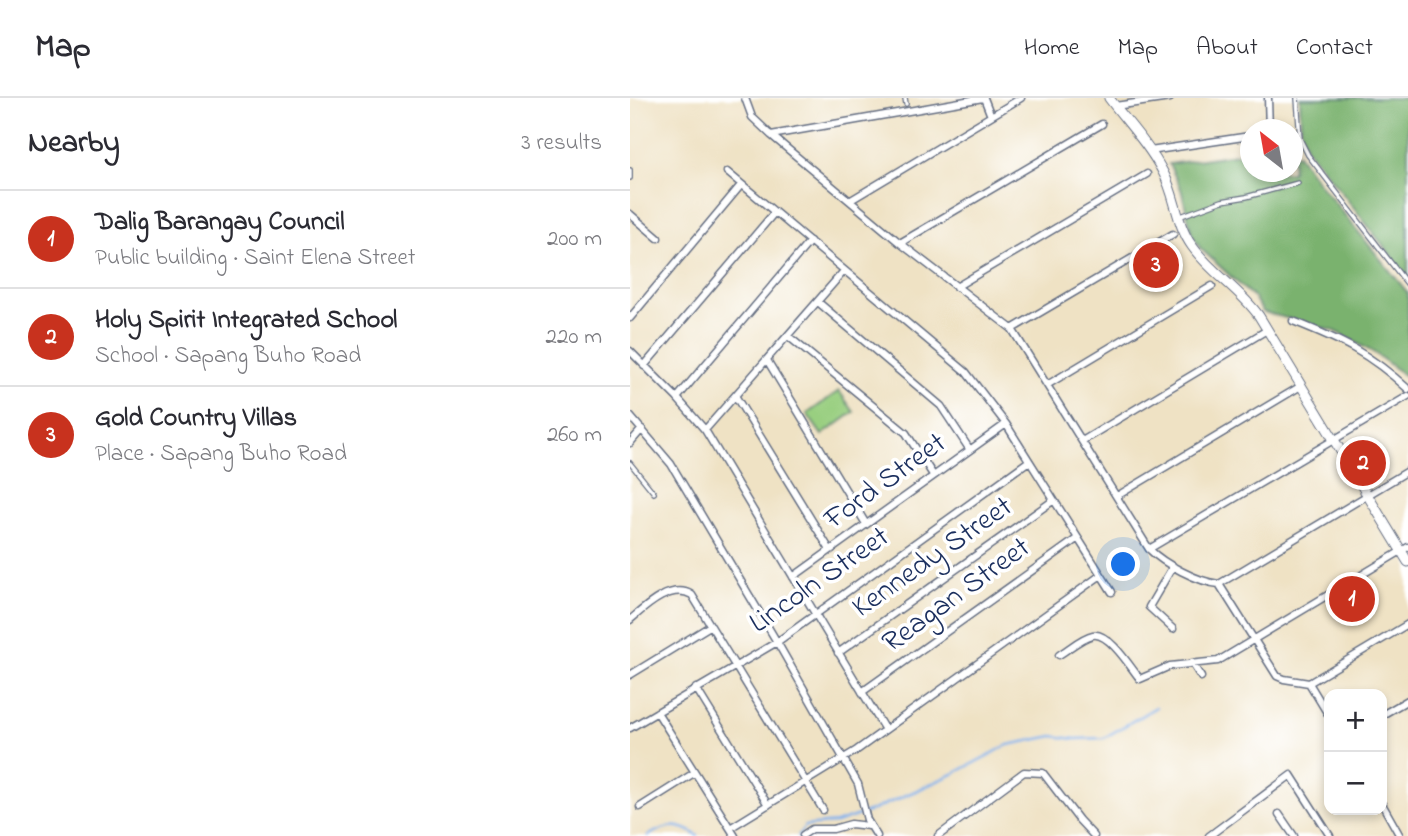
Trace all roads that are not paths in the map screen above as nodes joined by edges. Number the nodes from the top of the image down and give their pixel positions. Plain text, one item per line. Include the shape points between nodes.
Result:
1 (745, 98) edge
2 (905, 98) edge
3 (984, 98) edge
4 (1021, 98) edge
5 (1170, 98) edge
6 (1268, 98) edge
7 (1297, 98) edge
8 (1112, 102) edge
9 (906, 104) dead end
10 (991, 116) junction
11 (1269, 119) edge
12 (1102, 124) dead end
13 (771, 135) junction
14 (1240, 138) edge
15 (1150, 151) junction
16 (630, 170) edge
17 (727, 172) dead end
18 (1147, 174) dead end
19 (630, 178) edge
20 (1298, 183) dead end
21 (741, 185) junction
22 (851, 200) junction
23 (774, 213) junction
24 (630, 214) edge
25 (1179, 217) junction
26 (1172, 234) dead end
27 (658, 238) dead end
28 (810, 241) junction
29 (900, 243) junction
30 (844, 271) junction
31 (1408, 285) edge
32 (1212, 286) dead end
33 (956, 287) junction
34 (818, 302) junction
35 (630, 318) edge
36 (1293, 321) dead end
37 (1012, 329) junction
38 (1267, 330) junction
39 (788, 336) junction
40 (630, 351) edge
41 (767, 360) junction
42 (644, 366) junction
43 (1047, 385) junction
44 (1301, 386) junction
45 (1408, 389) edge
46 (1408, 396) edge
47 (736, 397) junction
48 (677, 398) junction
49 (630, 416) edge
50 (1006, 424) junction
51 (642, 429) junction
52 (705, 430) junction
53 (1334, 440) junction
54 (1082, 441) junction
55 (630, 443) edge
56 (970, 450) junction
57 (1029, 461) junction
58 (630, 463) edge
59 (1408, 471) edge
60 (933, 475) junction
61 (654, 493) dead end
62 (1117, 496) junction
63 (1368, 496) junction
64 (1054, 500) junction
65 (866, 524) junction
66 (1078, 538) junction
67 (1149, 549) junction
68 (1405, 549) edge
69 (830, 551) junction
70 (1408, 562) edge
71 (1173, 566) junction
72 (1101, 575) junction
73 (793, 577) junction
74 (1219, 584) junction
75 (1112, 592) dead end
76 (815, 615) junction
77 (630, 620) edge
78 (1408, 624) edge
79 (710, 625) junction
80 (1173, 629) dead end
81 (1254, 640) junction
82 (777, 642) junction
83 (838, 653) junction
84 (1059, 655) dead end
85 (1192, 663) junction
86 (734, 665) junction
87 (630, 675) edge
88 (1201, 677) dead end
89 (1309, 683) junction
90 (696, 688) junction
91 (862, 692) junction
92 (1408, 700) edge
93 (1324, 708) edge
94 (657, 712) junction
95 (1387, 712) edge
96 (630, 728) edge
97 (885, 730) junction
98 (845, 758) junction
99 (694, 773) junction
100 (805, 782) junction
101 (768, 805) junction
102 (640, 807) dead end
103 (823, 810) dead end
104 (1387, 813) edge
105 (1279, 814) dead end
106 (868, 823) junction
107 (730, 828) junction
108 (1408, 830) edge
109 (803, 835) edge
110 (1093, 835) edge
111 (1400, 835) edge
112 (735, 836) edge
113 (877, 836) edge
114 (938, 836) edge
115 (1209, 836) edge
116 (1294, 836) edge
117 (1330, 836) edge

1 - 13 street via 752,117
2 - 9 lane
3 - 10 street
3 - 13 street
4 - 10 street
5 - 8 street
6 - 11 street
7 - 31 lane via 1300,139 1308,155
8 - 15 street
10 - 22 street
12 - 29 street
13 - 22 street
14 - 15 street
15 - 25 street via 1173,191
16 - 19 lane
17 - 21 street
18 - 33 street
20 - 25 lane via 1222,201
21 - 23 street
21 - 35 street
22 - 29 street
23 - 28 street
23 - 42 street
24 - 27 street
25 - 38 street via 1192,246 1248,301
26 - 37 street
28 - 30 street
28 - 48 street
29 - 33 street
30 - 34 street
30 - 50 street via 966,372
32 - 43 street
33 - 37 street
34 - 39 street
34 - 56 street via 941,406
36 - 45 street via 1364,353
37 - 43 street
38 - 44 street
38 - 54 street
39 - 41 street
39 - 60 street via 906,433
40 - 42 street
41 - 47 street
41 - 65 street
42 - 48 street
43 - 54 street
44 - 53 street
44 - 62 street
46 - 53 street
47 - 52 street
47 - 69 street
48 - 52 street
49 - 51 street
50 - 56 street, Ford Street
50 - 57 street
51 - 55 street
51 - 82 street via 671,464
52 - 73 street
53 - 63 street
53 - 67 street
54 - 62 street
56 - 60 street, Ford Street
57 - 64 street
57 - 76 street, Lincoln Street
58 - 61 lane
59 - 63 street
60 - 65 street, Ford Street
62 - 67 street
63 - 68 street
63 - 74 street
64 - 66 street
64 - 83 street, Kennedy Street
65 - 69 street, Ford Street
66 - 72 street
66 - 91 street, Reagan Street
67 - 71 street
68 - 70 street
68 - 81 street
69 - 73 street, Ford Street
71 - 74 street
71 - 80 street via 1149,607
72 - 75 street
72 - 97 street
73 - 76 street
74 - 81 street
76 - 82 street, Lincoln Street
76 - 83 street
77 - 79 street via 659,597 683,591 692,595
78 - 89 street
79 - 86 street
79 - 87 street
81 - 85 street via 1218,661
81 - 89 street via 1277,676
82 - 86 street, Lincoln Street
82 - 98 street
83 - 91 street
84 - 85 street via 1092,635 1109,641 1140,679 1170,666
85 - 88 street
86 - 90 street, Lincoln Street
86 - 100 street
89 - 93 street
90 - 94 street, Lincoln Street
90 - 101 street
91 - 97 street
92 - 95 street
94 - 96 street, Lincoln Street
94 - 99 street
97 - 98 street
98 - 100 street
98 - 106 street via 858,784
99 - 102 street
99 - 107 street
100 - 101 street
100 - 103 street
101 - 107 street
104 - 111 street
105 - 116 street
106 - 109 street via 812,829
106 - 113 street
107 - 112 street
108 - 111 street
110 - 114 street via 1043,773 1024,772
115 - 117 street via 1291,775

